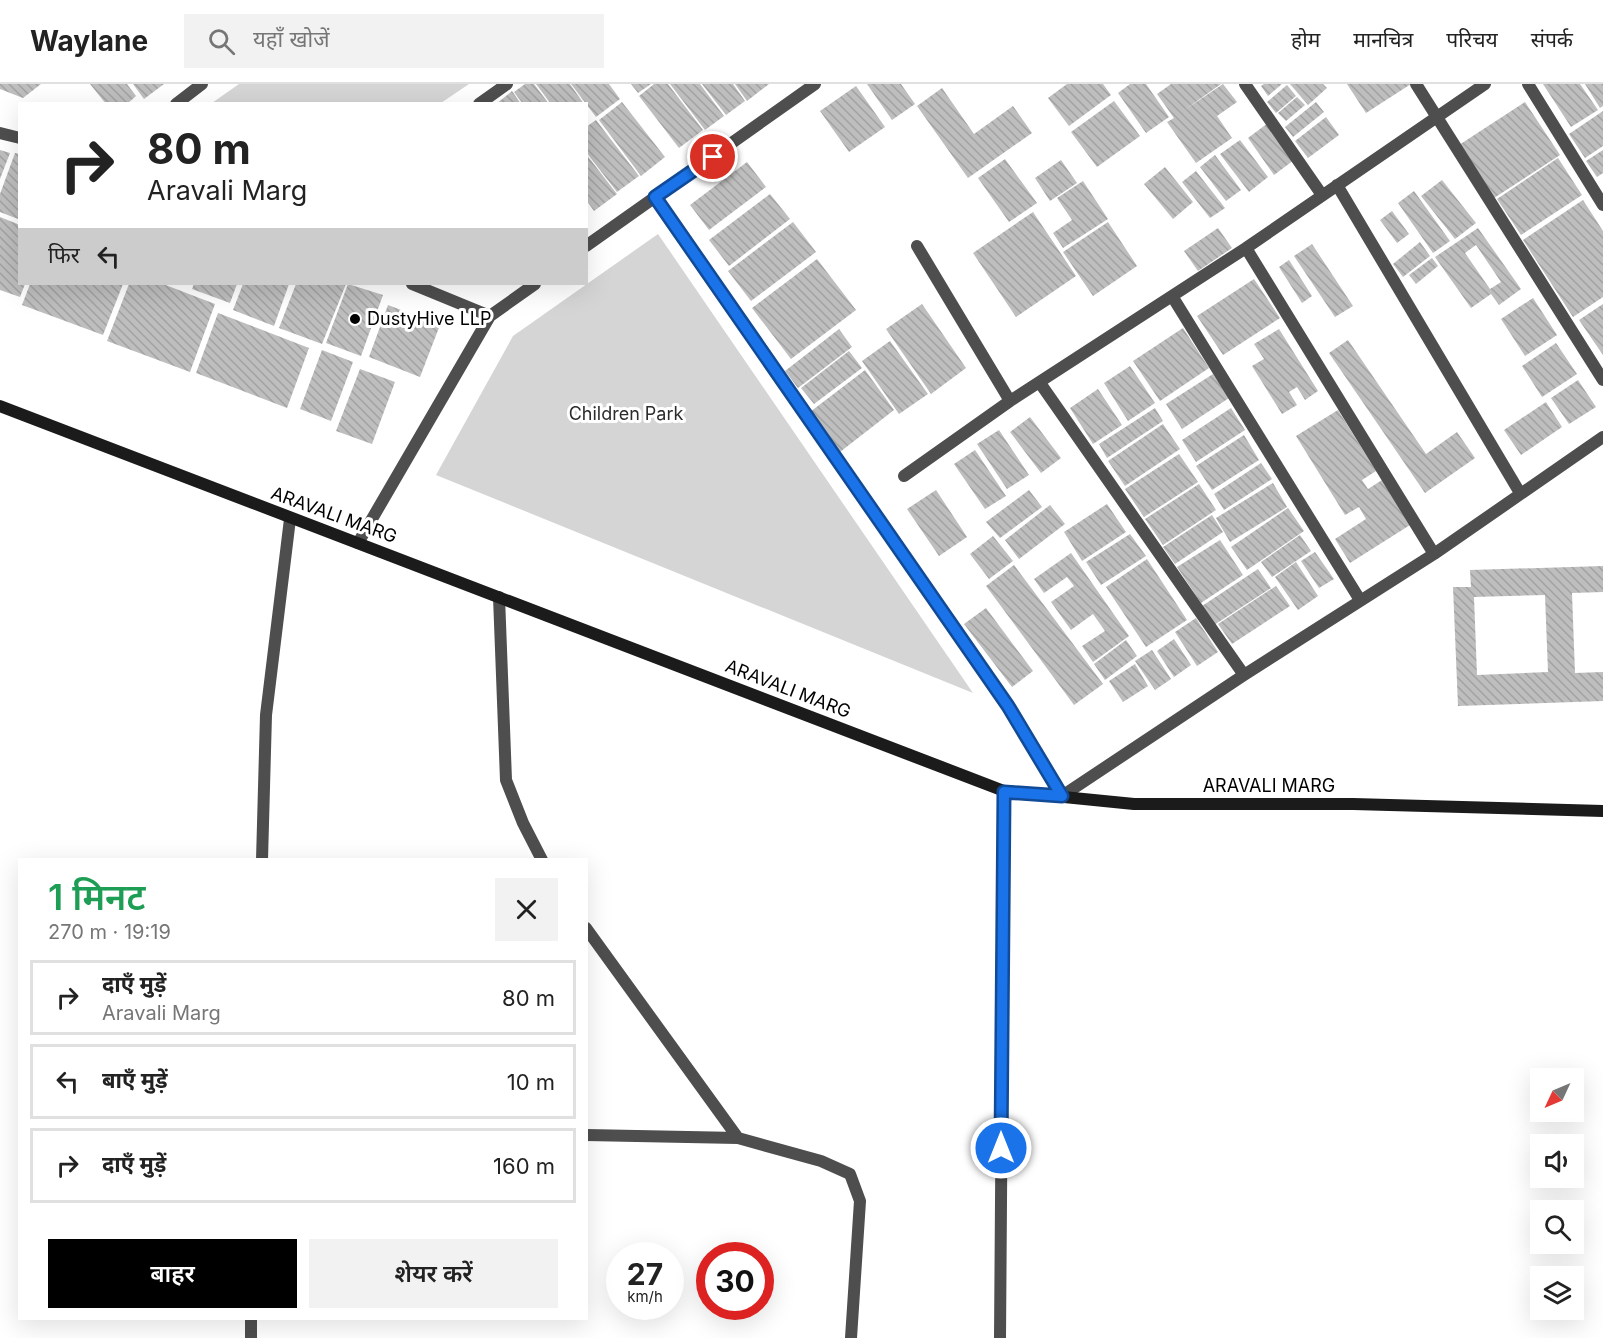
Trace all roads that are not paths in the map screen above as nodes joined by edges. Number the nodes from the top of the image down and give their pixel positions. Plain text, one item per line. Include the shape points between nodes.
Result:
1 (202, 84) edge
2 (507, 84) edge
3 (816, 84) edge
4 (1245, 84) edge
5 (1416, 84) edge
6 (1485, 84) edge
7 (1528, 84) edge
8 (179, 102) edge
9 (482, 102) edge
10 (1436, 117) junction
11 (0, 133) edge
12 (18, 138) edge
13 (1337, 185) junction
14 (1322, 195) junction
15 (655, 197) junction
16 (1603, 205) edge
17 (588, 245) edge
18 (917, 246) dead end
19 (1246, 248) junction
20 (414, 285) edge
21 (534, 285) edge
22 (1172, 296) junction
23 (490, 316) junction
24 (1603, 380) edge
25 (1040, 383) junction
26 (1010, 401) junction
27 (0, 406) edge
28 (1603, 437) edge
29 (904, 476) dead end
30 (1520, 493) junction
31 (290, 519) junction
32 (358, 543) junction
33 (1434, 554) junction
34 (499, 597) junction
35 (1360, 600) junction
36 (1244, 675) junction
37 (1004, 792) junction
38 (1062, 796) junction
39 (1603, 811) edge
40 (262, 858) edge
41 (541, 858) edge
42 (588, 931) edge
43 (588, 1135) edge
44 (738, 1138) junction
45 (251, 1320) edge
46 (251, 1338) edge
47 (851, 1338) edge
48 (1000, 1338) edge

1 - 8 street
2 - 9 street
3 - 15 street
4 - 14 street
5 - 10 street
6 - 10 street
7 - 16 street
10 - 13 street
10 - 24 street
11 - 12 street
13 - 14 street
13 - 30 street
14 - 19 street
15 - 17 street
15 - 38 street via 1008,706
18 - 26 street
19 - 22 street
19 - 33 street
20 - 23 street
21 - 23 street
22 - 25 street
22 - 35 street
23 - 32 street
25 - 26 street
25 - 36 street
26 - 29 street
27 - 31 street, ARAVALI MARG
28 - 30 street
30 - 33 street
31 - 32 street, ARAVALI MARG
31 - 40 street via 266,715
32 - 34 street, ARAVALI MARG
33 - 35 street
34 - 37 street, ARAVALI MARG
34 - 41 street via 506,780
35 - 36 street
36 - 38 street
37 - 38 street, ARAVALI MARG
37 - 48 street
38 - 39 street, ARAVALI MARG via 1134,804 1353,804
42 - 44 street
43 - 44 street
44 - 47 street via 821,1161 850,1174 860,1201
45 - 46 street

